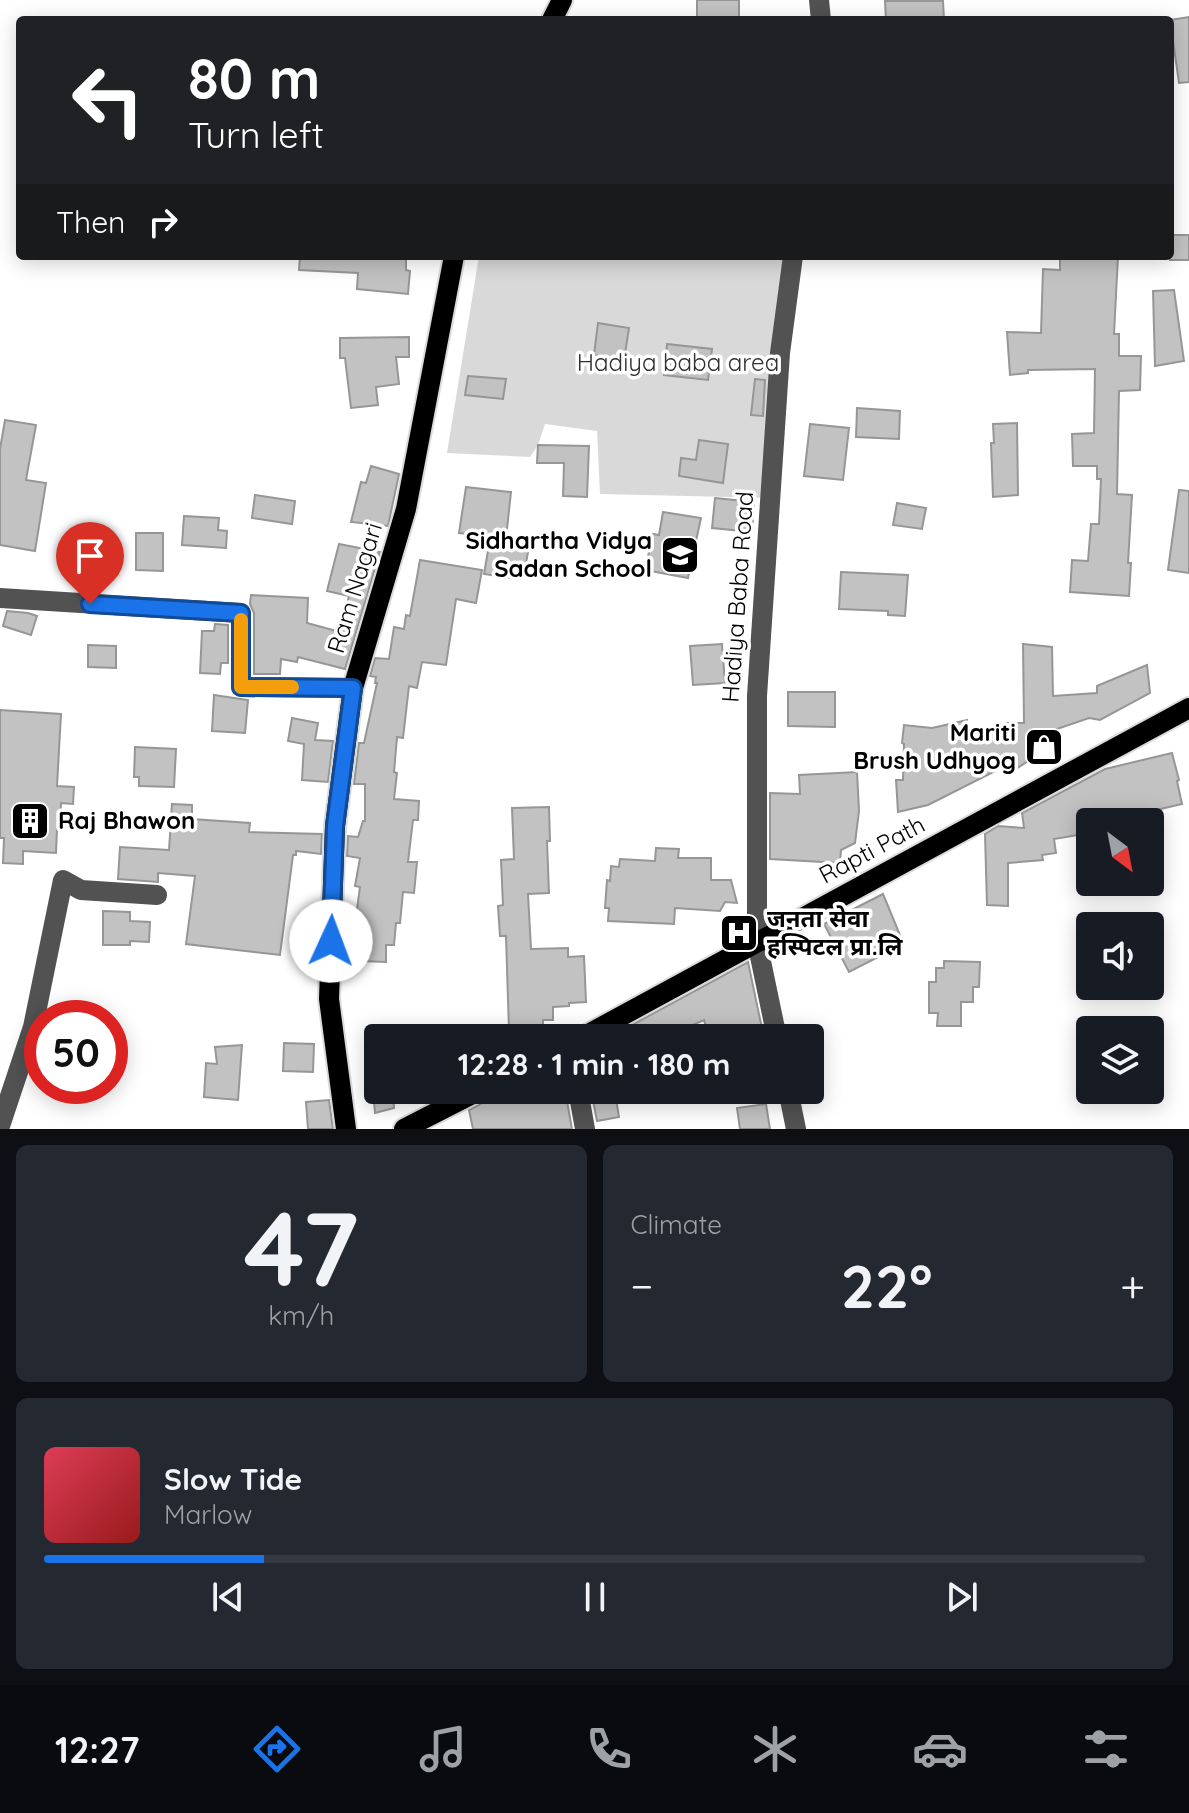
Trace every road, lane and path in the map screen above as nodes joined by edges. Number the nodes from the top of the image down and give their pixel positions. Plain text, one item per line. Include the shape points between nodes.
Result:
1 (453, 260) edge
2 (792, 260) edge
3 (0, 598) edge
4 (353, 688) junction
5 (1189, 708) edge
6 (157, 895) dead end
7 (757, 942) junction
8 (607, 1024) edge
9 (774, 1024) edge
10 (453, 1104) edge
11 (581, 1104) edge
12 (791, 1104) edge
13 (0, 1126) edge
14 (346, 1129) edge
15 (404, 1129) edge
16 (585, 1129) edge
17 (796, 1129) edge

1 - 4 main road, Ram Nagari via 406,509
2 - 7 street, Hadiya Baba Road via 780,353 757,696
3 - 4 street via 241,613 241,687
4 - 14 main road, Ram Nagari via 335,826 329,999
5 - 7 main road, Rapti Path
6 - 13 street via 81,890 63,880 33,1027
7 - 8 main road, Rapti Path
7 - 9 street, Hadiya Baba Road
10 - 15 main road
11 - 16 street
12 - 17 street

